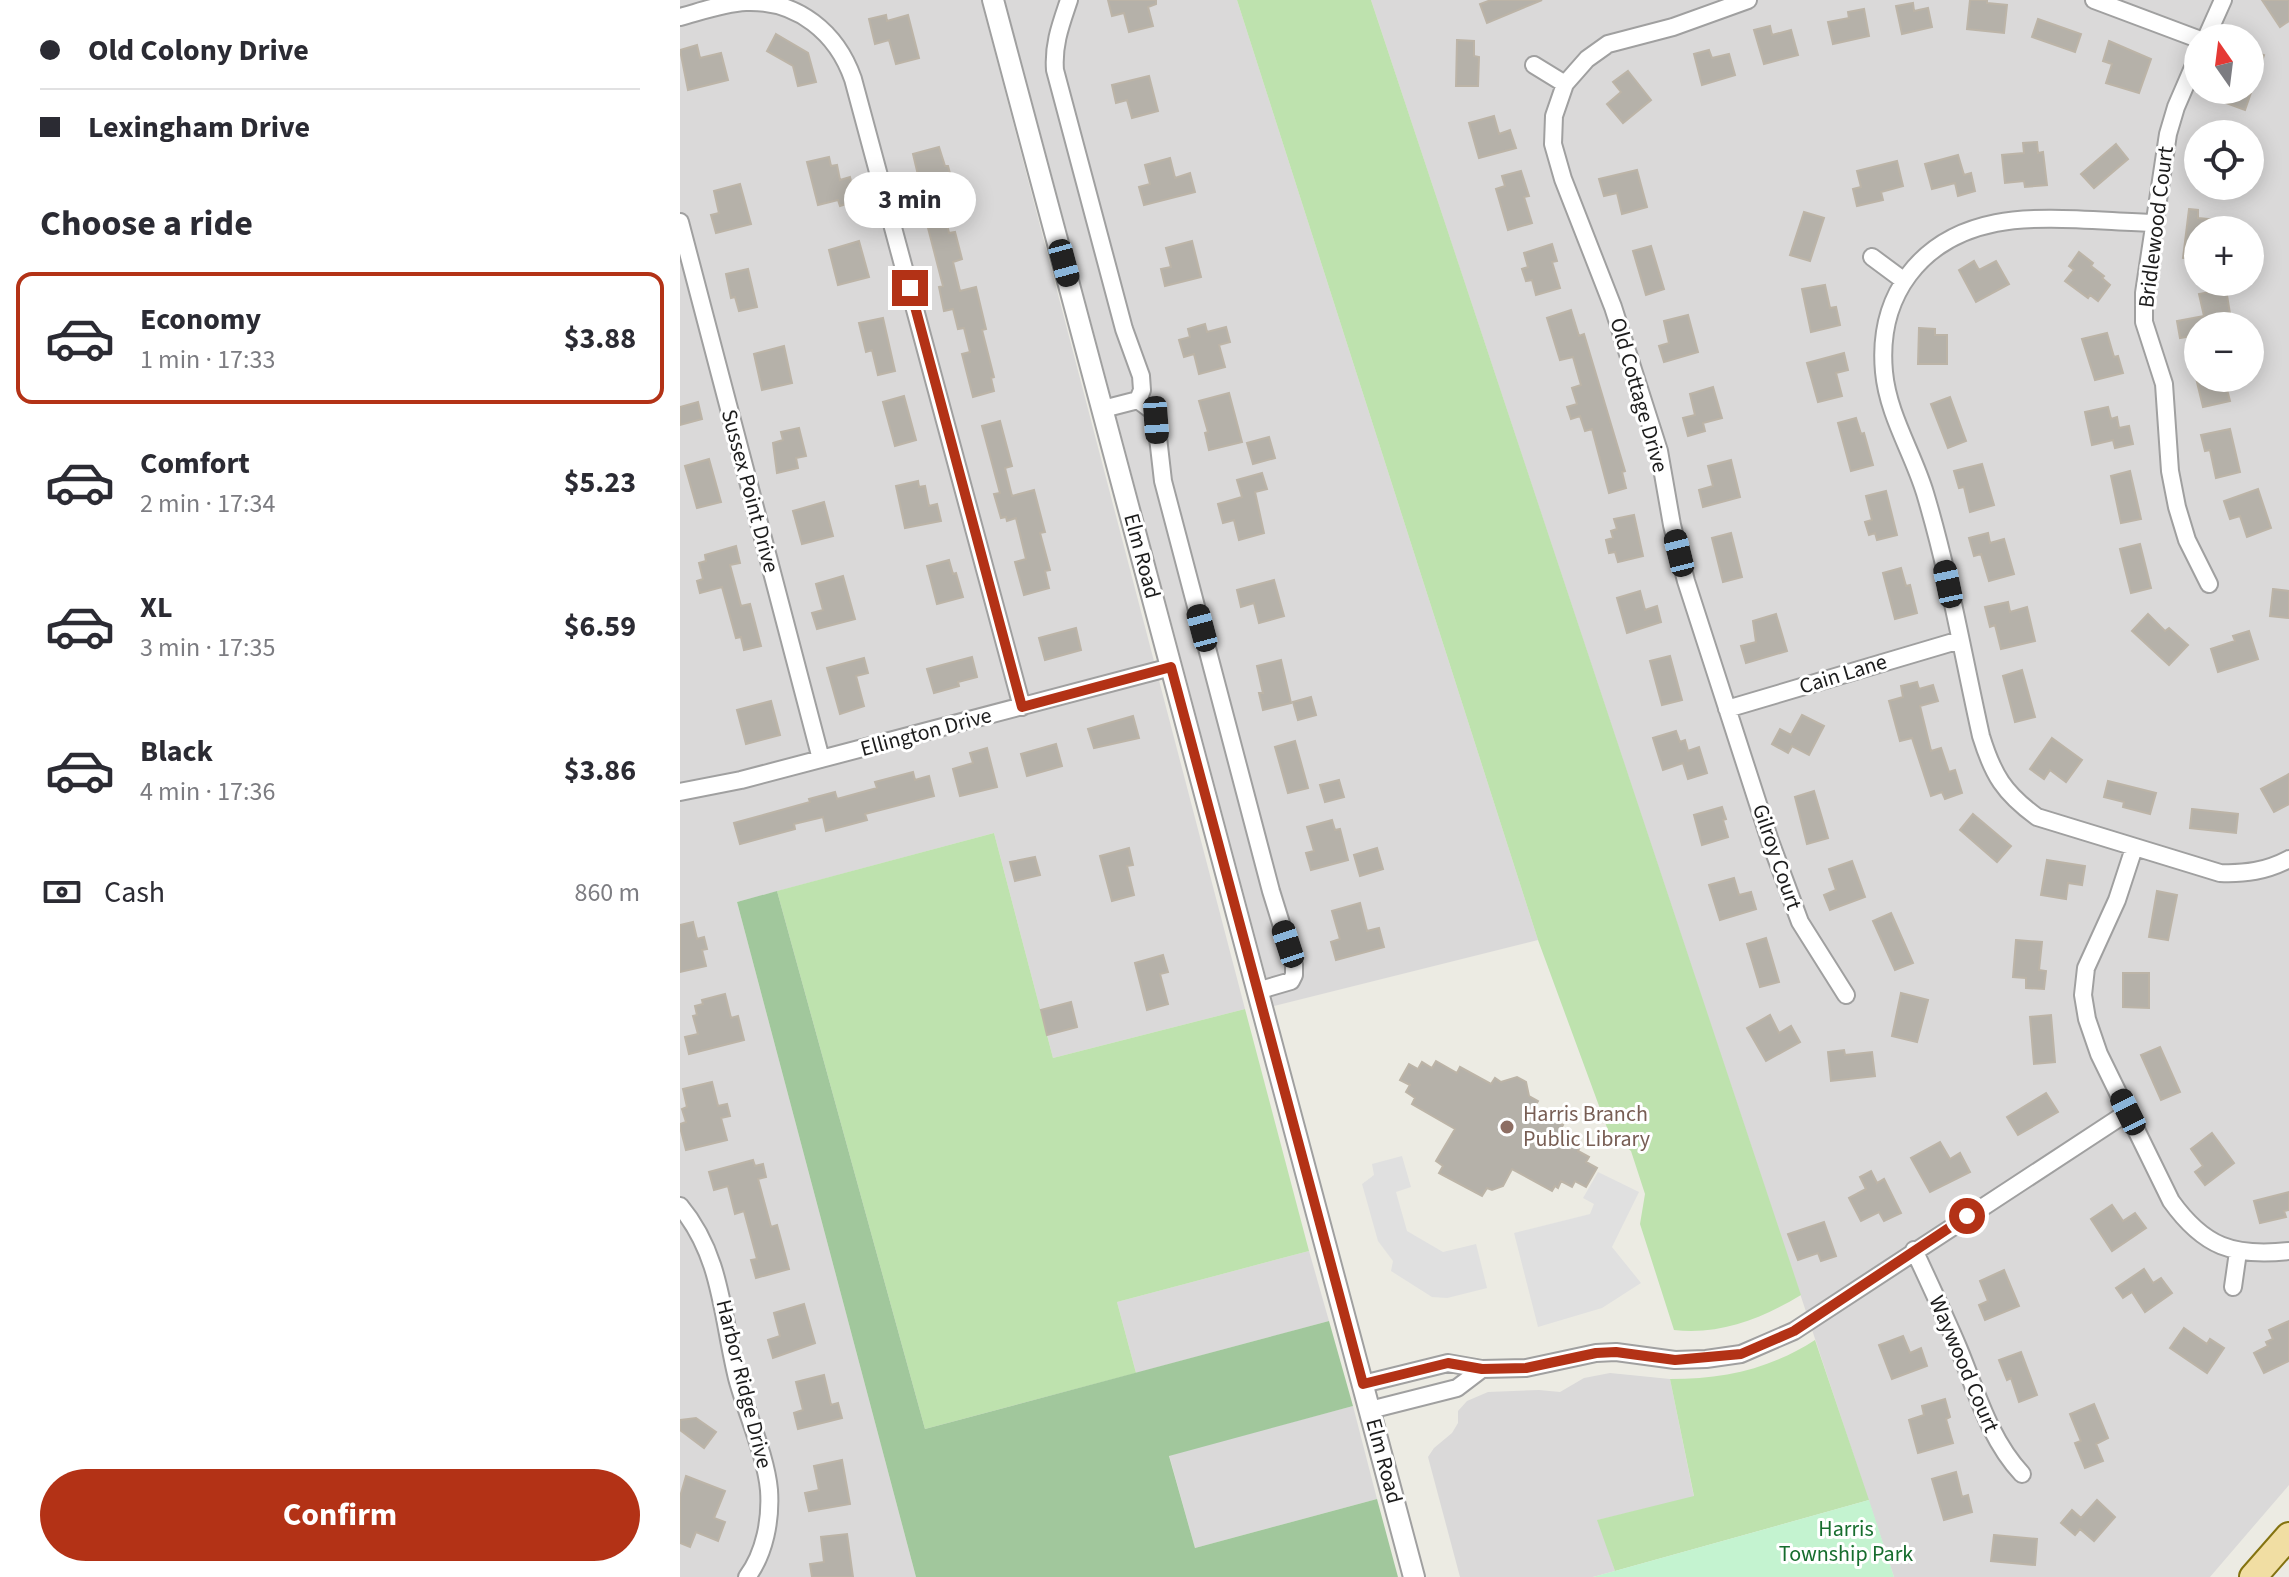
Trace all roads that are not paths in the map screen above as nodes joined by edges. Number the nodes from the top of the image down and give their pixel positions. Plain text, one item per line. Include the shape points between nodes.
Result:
1 (993, 0) edge
2 (1069, 0) edge
3 (1748, 0) edge
4 (2094, 0) edge
5 (2223, 0) edge
6 (804, 7) edge
7 (680, 17) edge
8 (2212, 24) edge
9 (2184, 34) edge
10 (1534, 65) dead end
11 (1565, 84) junction
12 (2184, 88) edge
13 (680, 222) edge
14 (2154, 223) junction
15 (1872, 257) dead end
16 (1903, 280) junction
17 (1138, 400) junction
18 (1103, 409) junction
19 (2209, 584) dead end
20 (1960, 640) junction
21 (1171, 667) junction
22 (1022, 707) junction
23 (1727, 709) junction
24 (821, 759) junction
25 (680, 792) edge
26 (2134, 848) junction
27 (2289, 859) edge
28 (1257, 991) junction
29 (1846, 995) dead end
30 (2128, 1112) junction
31 (680, 1206) edge
32 (1914, 1250) junction
33 (2289, 1251) edge
34 (2238, 1252) junction
35 (2233, 1287) dead end
36 (1482, 1369) junction
37 (1363, 1384) junction
38 (1370, 1410) junction
39 (2022, 1474) dead end
40 (2289, 1536) edge
41 (754, 1575) edge
42 (1414, 1577) edge
43 (2253, 1577) edge

1 - 18 street, Elm Road
2 - 17 street via 1055,42 1055,70 1141,376
3 - 11 street, Old Cottage Drive via 1608,44
4 - 9 street
5 - 8 street
6 - 7 street via 748,2
6 - 22 street via 837,44 853,79
10 - 11 street
11 - 23 street, Old Cottage Drive via 1554,116 1553,144 1659,451 1686,581
12 - 14 street, Bridlewood Court via 2168,134
13 - 24 street, Sussex Point Drive
14 - 16 street via 1996,223 1947,242
14 - 19 street, Bridlewood Court via 2144,322 2164,384 2177,507
15 - 16 street
16 - 20 street via 1886,322 1884,374 1936,528
17 - 18 street
17 - 28 street via 1154,412 1163,481 1294,965 1291,981
18 - 21 street, Elm Road
20 - 23 street, Cain Lane
20 - 26 street via 1981,736 2001,785 2037,817
21 - 22 street, Ellington Drive
21 - 28 street, Elm Road
22 - 24 street, Ellington Drive
23 - 29 street, Gilroy Court via 1800,922
24 - 25 street, Ellington Drive
26 - 27 street via 2220,873 2247,874
26 - 30 street via 2086,968 2083,995 2099,1054
28 - 37 street, Elm Road
30 - 32 street
30 - 34 street via 2187,1223 2210,1242
31 - 41 street, Harbor Ridge Drive via 710,1254 736,1375 769,1487 765,1535
32 - 36 street via 1794,1331 1741,1354 1675,1360 1596,1353 1526,1368
32 - 39 street, Waywood Court via 1994,1435
33 - 34 street
34 - 35 street
36 - 37 street via 1448,1363
36 - 38 street via 1457,1388
37 - 38 street, Elm Road
38 - 42 street, Elm Road
40 - 43 main road

